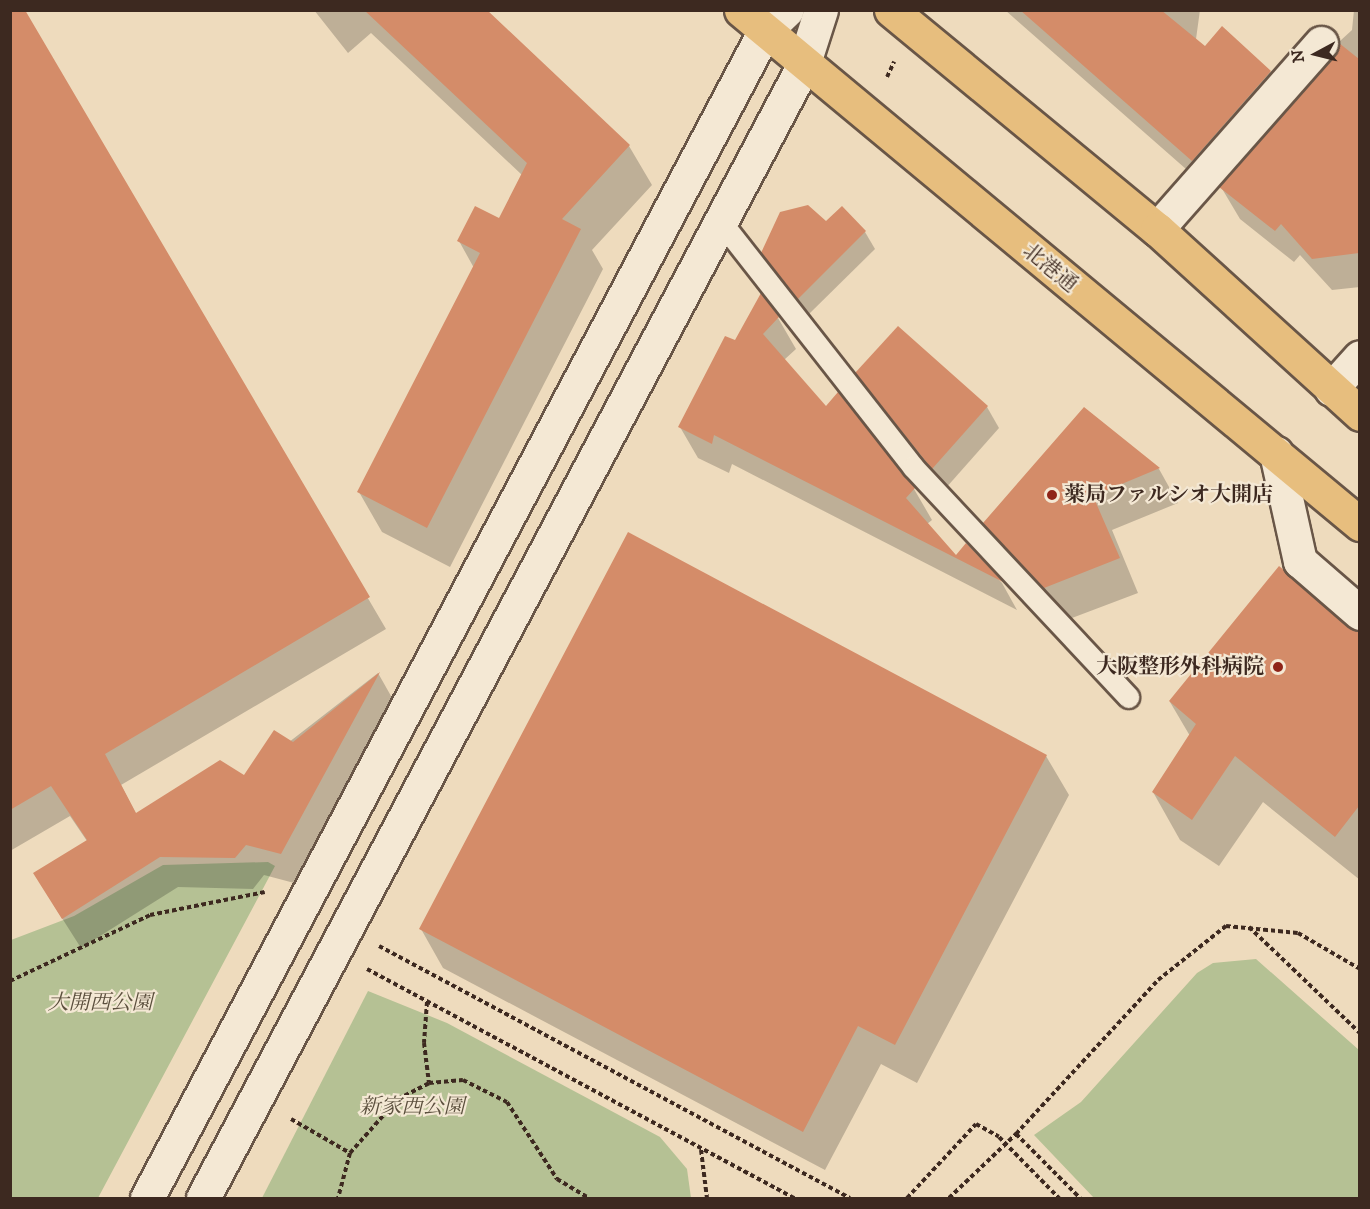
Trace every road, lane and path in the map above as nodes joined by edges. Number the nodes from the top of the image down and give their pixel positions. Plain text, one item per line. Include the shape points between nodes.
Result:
1 (821, 10) edge
2 (891, 10) edge
3 (764, 18) edge
4 (1321, 43) dead end
5 (894, 61) dead end
6 (803, 66) junction
7 (887, 77) dead end
8 (721, 222) junction
9 (1157, 229) junction
10 (1359, 357) edge
11 (1345, 391) edge
12 (1359, 414) edge
13 (1276, 453) junction
14 (1359, 524) edge
15 (1359, 613) edge
16 (1128, 697) dead end
17 (275, 890) dead end
18 (1249, 926) junction
19 (378, 946) dead end
20 (366, 969) dead end
21 (1359, 969) edge
22 (10, 981) edge
23 (427, 1002) junction
24 (1359, 1034) edge
25 (429, 1083) junction
26 (291, 1119) dead end
27 (1016, 1134) junction
28 (1006, 1143) junction
29 (701, 1149) junction
30 (350, 1153) junction
31 (147, 1198) edge
32 (203, 1198) edge
33 (338, 1198) edge
34 (589, 1198) edge
35 (707, 1198) edge
36 (794, 1198) edge
37 (850, 1198) edge
38 (908, 1198) edge
39 (949, 1198) edge
40 (1059, 1198) edge
41 (1080, 1198) edge

1 - 6 street
2 - 9 main road
3 - 6 main road, 北港通
3 - 31 street
4 - 9 street
5 - 7 path
6 - 8 street
6 - 13 main road, 北港通
8 - 16 lane via 913,467
8 - 32 street
9 - 11 main road
10 - 11 street
11 - 12 main road
13 - 14 main road, 北港通
13 - 15 street via 1300,561
17 - 22 path via 150,915
18 - 21 path via 1298,933
18 - 24 path
18 - 27 path via 1226,926 1158,980
19 - 37 path
20 - 23 path
23 - 25 path via 424,1042
23 - 29 path
25 - 30 path via 383,1112
25 - 34 path via 463,1080 507,1102 557,1179
26 - 30 path
27 - 28 path
27 - 41 path
28 - 38 path via 976,1124
28 - 39 path
28 - 40 path
29 - 35 path
29 - 36 path
30 - 33 path

